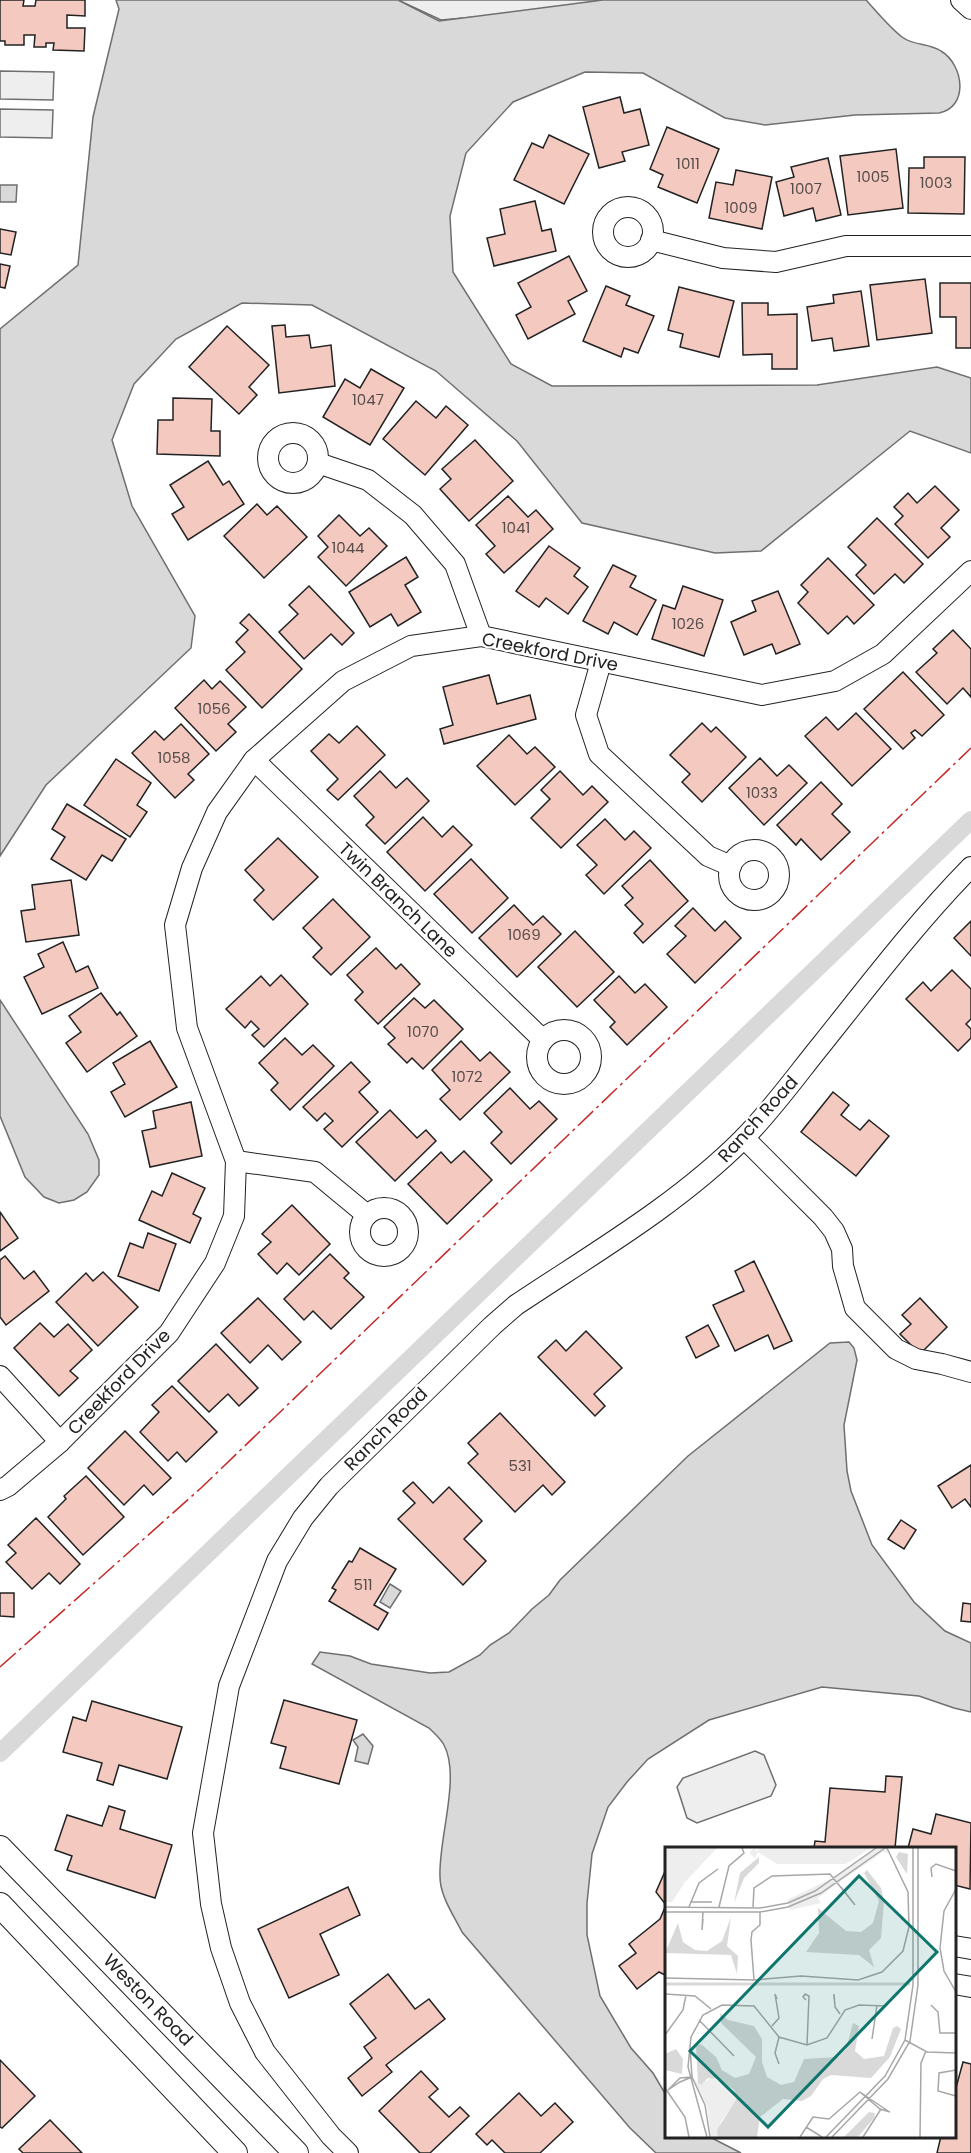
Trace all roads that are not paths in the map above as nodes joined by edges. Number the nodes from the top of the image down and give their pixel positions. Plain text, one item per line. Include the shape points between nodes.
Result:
1 (961, 0) edge
2 (971, 9) edge
3 (651, 240) dead end
4 (971, 246) edge
5 (318, 463) dead end
6 (971, 571) edge
7 (482, 636) junction
8 (601, 662) junction
9 (254, 760) junction
10 (731, 866) dead end
11 (971, 867) edge
12 (543, 1040) dead end
13 (744, 1138) junction
14 (236, 1161) junction
15 (367, 1215) dead end
16 (971, 1372) edge
17 (0, 1376) edge
18 (60, 1442) junction
19 (0, 1490) edge
20 (0, 1848) edge
21 (0, 1905) edge
22 (956, 1946) edge
23 (971, 1949) edge
24 (956, 1984) edge
25 (971, 1987) edge
26 (235, 2153) edge
27 (296, 2153) edge
28 (348, 2153) edge

1 - 2 street
3 - 4 street via 723,258 776,262 846,246
5 - 7 street via 368,480 412,514 455,564
6 - 8 street, Creekford Drive via 883,654 835,681 762,695
7 - 8 street, Creekford Drive
7 - 9 street, Creekford Drive via 411,646 343,681
8 - 10 street via 586,715 599,754 708,856
9 - 12 street, Twin Branch Lane
9 - 14 street, Creekford Drive via 217,812 192,868 175,925 187,1028
11 - 13 street, Ranch Road via 935,903
13 - 16 street via 834,1231 855,1308 896,1349 916,1359
13 - 28 street, Ranch Road via 678,1195 516,1305 492,1326 329,1486 303,1518 277,1561 229,1686 203,1833 211,1904 240,2003 265,2052
14 - 15 street via 315,1172
14 - 18 street, Creekford Drive via 234,1216 215,1263 169,1332
17 - 18 street
18 - 19 street, Creekford Drive
20 - 27 main road, Weston Road
21 - 26 main road
22 - 23 street
24 - 25 street

